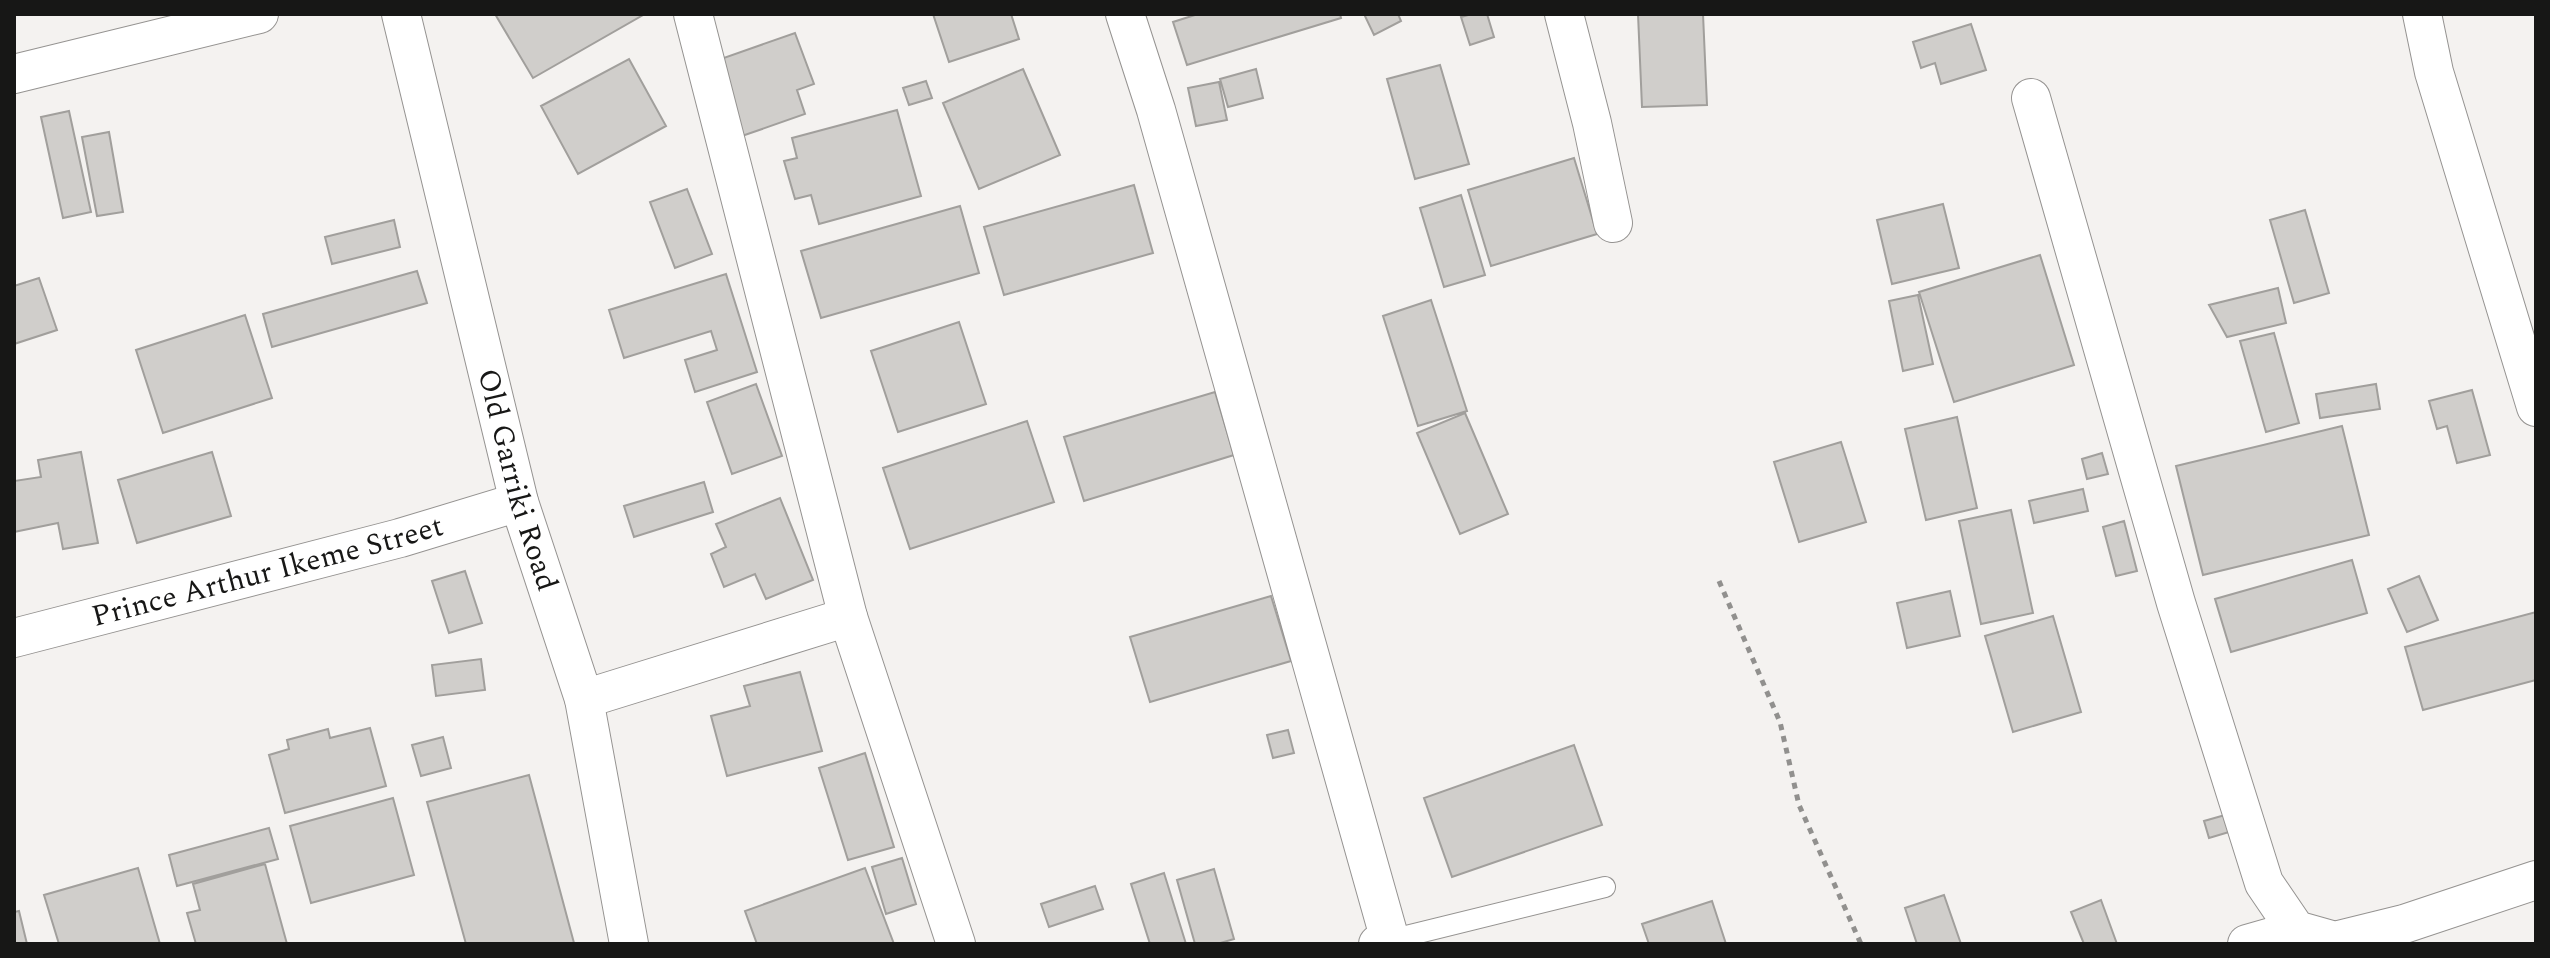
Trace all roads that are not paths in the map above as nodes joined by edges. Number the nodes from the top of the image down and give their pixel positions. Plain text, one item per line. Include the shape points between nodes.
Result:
1 (259, 14) edge
2 (401, 14) edge
3 (693, 14) edge
4 (1125, 14) edge
5 (1564, 14) edge
6 (2422, 14) edge
7 (14, 74) edge
8 (2031, 98) dead end
9 (1613, 223) dead end
10 (2536, 407) edge
11 (519, 502) junction
12 (848, 617) junction
13 (14, 638) edge
14 (584, 699) junction
15 (2536, 880) edge
16 (1605, 887) dead end
17 (2296, 930) junction
18 (1384, 942) edge
19 (629, 944) edge
20 (956, 944) edge
21 (2247, 944) edge

1 - 7 street
2 - 11 street, Old Garriki Road
3 - 12 street
4 - 18 street via 1156,110
5 - 9 street
6 - 10 street via 2434,72
8 - 17 street via 2176,603 2264,883
11 - 13 street, Prince Arthur Ikeme Street
11 - 14 street, Old Garriki Road
12 - 14 street
12 - 20 street
14 - 19 street, Old Garriki Road
15 - 17 street via 2335,941
16 - 18 lane
17 - 21 street

